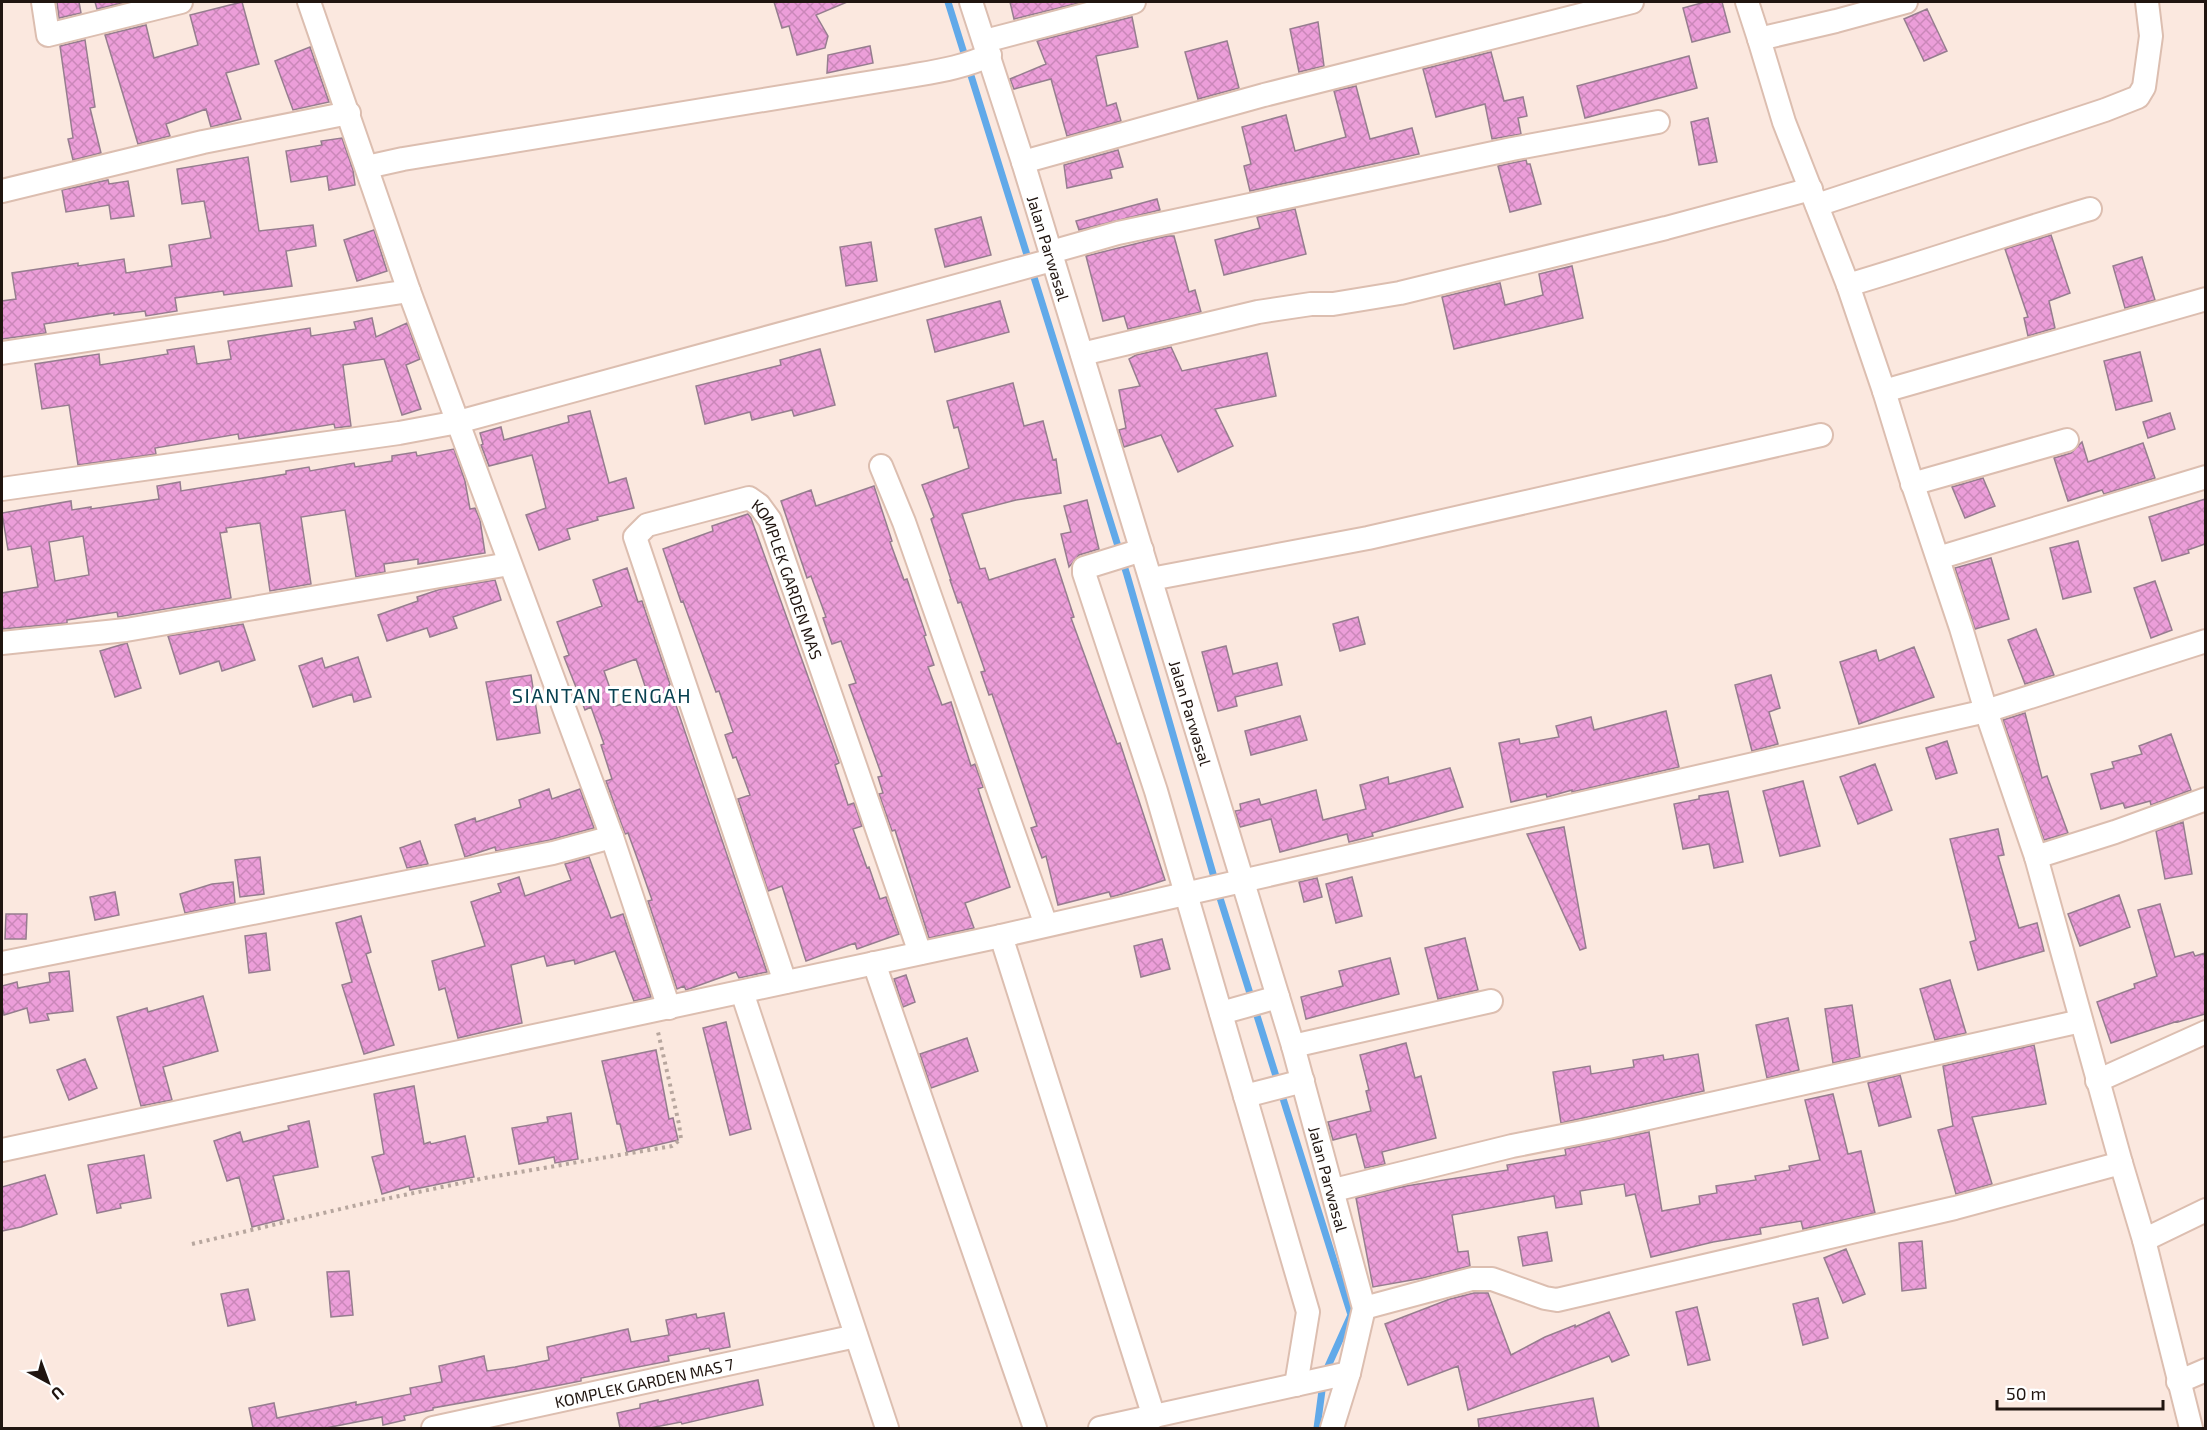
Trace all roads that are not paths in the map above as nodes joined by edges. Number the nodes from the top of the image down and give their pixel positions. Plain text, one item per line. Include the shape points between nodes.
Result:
1 (43, 2) edge
2 (182, 2) edge
3 (309, 2) edge
4 (971, 2) edge
5 (1134, 2) edge
6 (1632, 2) edge
7 (1747, 2) edge
8 (1906, 2) edge
9 (2148, 2) edge
10 (1759, 39) junction
11 (984, 53) junction
12 (349, 113) junction
13 (1659, 122) dead end
14 (1023, 162) junction
15 (367, 168) junction
16 (2, 191) edge
17 (1814, 197) junction
18 (2090, 209) dead end
19 (1049, 258) junction
20 (1848, 285) junction
21 (409, 291) junction
22 (2205, 299) edge
23 (2, 353) edge
24 (1082, 354) junction
25 (1884, 391) junction
26 (458, 422) junction
27 (1821, 435) dead end
28 (2067, 440) dead end
29 (881, 466) dead end
30 (2205, 477) edge
31 (1912, 484) junction
32 (2, 489) edge
33 (1128, 554) junction
34 (1938, 558) junction
35 (509, 564) junction
36 (1151, 579) junction
37 (2205, 641) edge
38 (2, 643) edge
39 (1986, 711) junction
40 (2205, 799) edge
41 (612, 837) junction
42 (2036, 857) junction
43 (1235, 881) junction
44 (1194, 891) junction
45 (1046, 925) junction
46 (1000, 936) junction
47 (920, 953) junction
48 (2, 963) edge
49 (874, 963) junction
50 (786, 982) junction
51 (742, 992) junction
52 (1270, 999) junction
53 (1491, 1001) dead end
54 (661, 1010) junction
55 (1230, 1011) junction
56 (2081, 1020) junction
57 (2205, 1032) edge
58 (1293, 1046) junction
59 (2097, 1081) junction
60 (1296, 1083) junction
61 (1255, 1094) junction
62 (2, 1150) edge
63 (2121, 1163) junction
64 (1334, 1190) junction
65 (2205, 1210) edge
66 (2144, 1240) junction
67 (1364, 1308) junction
68 (856, 1336) junction
69 (2205, 1370) edge
70 (1349, 1373) junction
71 (2178, 1382) junction
72 (1296, 1385) junction
73 (1154, 1417) junction
74 (433, 1428) edge
75 (887, 1428) edge
76 (1035, 1428) edge
77 (1100, 1428) edge
78 (1332, 1428) edge
79 (2191, 1428) edge

1 - 2 street via 48,35
3 - 12 street
4 - 11 street, Jalan Parwasal
5 - 11 street
6 - 14 street via 1264,95
7 - 10 street
8 - 10 street
9 - 17 street via 2151,36 2144,87 2138,97
10 - 17 street via 1784,122
11 - 14 street, Jalan Parwasal
11 - 15 street via 954,68
12 - 15 street
12 - 16 street via 203,142
13 - 19 street via 1512,149 1118,233
14 - 19 street, Jalan Parwasal
15 - 21 street
17 - 20 street
17 - 24 street via 1666,228 1400,293 1258,312
18 - 20 street
19 - 24 street, Jalan Parwasal
19 - 26 street
20 - 25 street
21 - 23 street
21 - 26 street
22 - 25 street
24 - 33 street, Jalan Parwasal
25 - 31 street
26 - 32 street
26 - 35 street
27 - 36 street via 1368,538
28 - 31 street
29 - 45 street
30 - 34 street
31 - 34 street
33 - 36 street, Jalan Parwasal
33 - 44 street via 1084,568 1085,582
34 - 39 street
35 - 38 street via 126,630
35 - 41 street
36 - 43 street, Jalan Parwasal
37 - 39 street
39 - 42 street
39 - 43 street
40 - 42 street
41 - 48 street via 531,858
41 - 54 street
42 - 56 street
43 - 44 street
43 - 52 street, Jalan Parwasal
44 - 45 street
44 - 55 street
45 - 46 street
46 - 47 street
46 - 73 street
47 - 49 street
47 - 50 street, KOMPLEK GARDEN MAS via 770,520 748,498 647,525 635,537
49 - 50 street
49 - 76 street
50 - 51 street
51 - 54 street
51 - 68 street
52 - 55 street
52 - 58 street, Jalan Parwasal
53 - 58 street
54 - 62 street
55 - 61 street
56 - 59 street
56 - 64 street via 1512,1146
57 - 59 street
58 - 60 street, Jalan Parwasal
59 - 63 street
60 - 61 street
60 - 64 street, Jalan Parwasal
61 - 72 street via 1308,1312
63 - 66 street
63 - 67 street via 1955,1208 1557,1300 1492,1279 1472,1279
64 - 67 street, Jalan Parwasal
65 - 66 street
66 - 71 street
67 - 70 street, Jalan Parwasal
68 - 74 street, KOMPLEK GARDEN MAS 7
68 - 75 street
69 - 71 street
70 - 72 street
70 - 78 street, Jalan Parwasal
71 - 79 street
72 - 73 street
73 - 77 street

